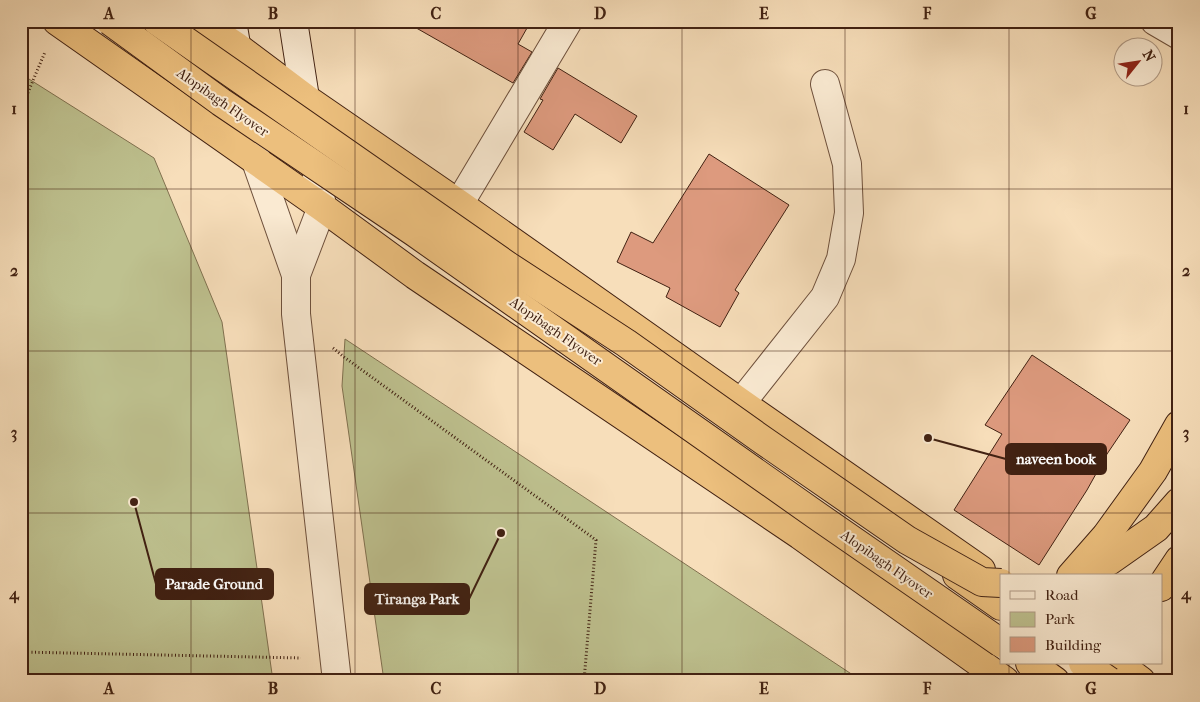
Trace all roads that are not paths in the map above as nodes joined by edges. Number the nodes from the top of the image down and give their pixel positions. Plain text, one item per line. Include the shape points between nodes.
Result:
1 (110, 21) edge
2 (157, 21) edge
3 (198, 21) edge
4 (294, 21) edge
5 (568, 21) edge
6 (1155, 21) edge
7 (57, 22) edge
8 (234, 34) edge
9 (1179, 35) edge
10 (824, 84) dead end
11 (305, 98) junction
12 (256, 161) junction
13 (459, 204) junction
14 (322, 207) junction
15 (296, 275) junction
16 (741, 403) junction
17 (1179, 425) edge
18 (1179, 502) edge
19 (907, 540) junction
20 (1179, 560) edge
21 (1073, 574) edge
22 (1080, 574) edge
23 (1000, 583) edge
24 (1000, 584) edge
25 (1162, 586) edge
26 (1000, 605) edge
27 (1000, 642) edge
28 (1031, 664) edge
29 (1084, 664) edge
30 (1109, 664) edge
31 (1118, 664) edge
32 (336, 670) edge
33 (1000, 671) edge
34 (1055, 681) edge
35 (1097, 681) edge
36 (1109, 681) edge
37 (1141, 681) edge

1 - 27 highway, Alopibagh Flyover, bridge via 221,102 414,232
2 - 19 highway, Alopibagh Flyover, bridge
3 - 8 highway
4 - 11 street
5 - 13 street
6 - 9 street
7 - 12 highway
8 - 11 highway
8 - 12 street
10 - 16 street via 847,164 849,213 841,259 825,296
11 - 13 highway
11 - 14 street
12 - 14 highway
12 - 15 street
13 - 16 highway
14 - 15 street
14 - 33 highway via 423,280
15 - 32 street via 296,314
16 - 23 highway
17 - 21 highway via 1153,471 1106,536
18 - 22 highway via 1156,528 1109,561
19 - 24 highway, bridge via 982,582
19 - 26 highway, Alopibagh Flyover, bridge
20 - 25 highway
28 - 34 highway
29 - 36 highway, bridge
30 - 35 highway
31 - 37 highway

